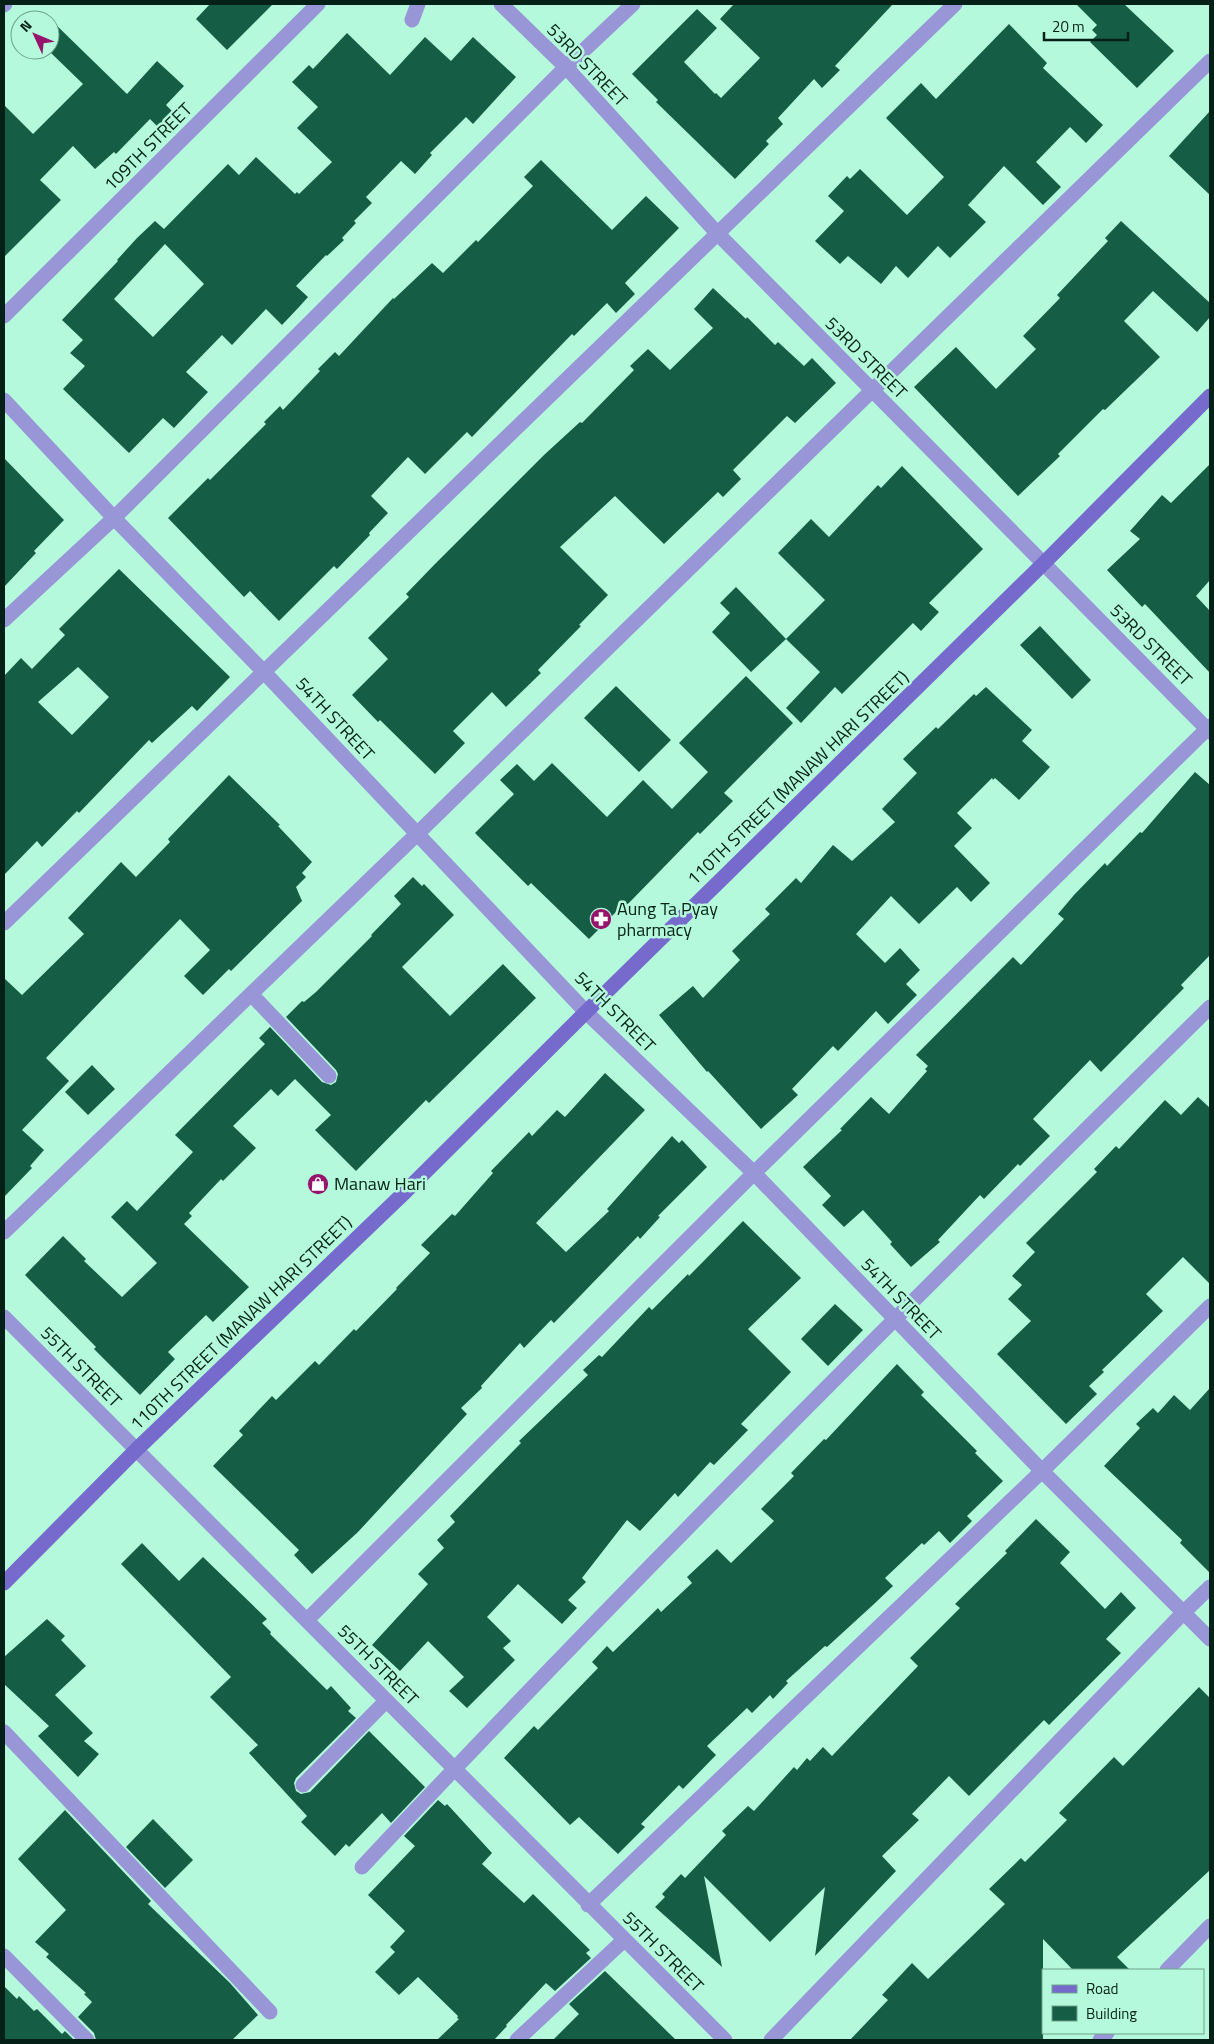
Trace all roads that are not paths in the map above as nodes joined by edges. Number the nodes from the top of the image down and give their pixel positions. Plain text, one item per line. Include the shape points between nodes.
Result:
1 (318, 4) edge
2 (418, 4) edge
3 (502, 4) edge
4 (632, 4) edge
5 (955, 4) edge
6 (412, 20) dead end
7 (1210, 61) edge
8 (566, 67) junction
9 (717, 233) junction
10 (4, 316) edge
11 (872, 391) junction
12 (1210, 396) edge
13 (4, 400) edge
14 (114, 518) junction
15 (1044, 563) junction
16 (4, 620) edge
17 (263, 671) junction
18 (1209, 729) edge
19 (417, 834) junction
20 (4, 923) edge
21 (251, 994) junction
22 (1210, 1007) edge
23 (586, 1012) junction
24 (328, 1076) dead end
25 (754, 1173) junction
26 (4, 1232) edge
27 (1210, 1306) edge
28 (4, 1317) edge
29 (894, 1319) junction
30 (137, 1449) junction
31 (1042, 1471) junction
32 (4, 1582) edge
33 (1210, 1587) edge
34 (1184, 1612) junction
35 (307, 1620) junction
36 (1210, 1639) edge
37 (386, 1701) junction
38 (4, 1732) edge
39 (455, 1768) junction
40 (303, 1785) dead end
41 (362, 1867) dead end
42 (588, 1904) junction
43 (1210, 1926) edge
44 (624, 1940) junction
45 (4, 1956) edge
46 (1169, 1969) edge
47 (270, 2012) dead end
48 (87, 2040) edge
49 (517, 2040) edge
50 (725, 2040) edge
51 (772, 2040) edge

1 - 10 street, 109TH STREET
2 - 6 street
3 - 8 street, 53RD STREET
4 - 8 street
5 - 9 street
7 - 11 street
8 - 9 street, 53RD STREET
8 - 14 street
9 - 11 street, 53RD STREET
9 - 17 street
11 - 15 street, 53RD STREET
11 - 19 street
12 - 15 main road, 110TH STREET (MANAW HARI STREET)
13 - 14 street, 54TH STREET
14 - 16 street
14 - 17 street, 54TH STREET
15 - 18 street, 53RD STREET
15 - 23 main road, 110TH STREET (MANAW HARI STREET)
17 - 19 street, 54TH STREET
17 - 20 street
18 - 25 street
19 - 21 street
19 - 23 street, 54TH STREET
21 - 24 street
21 - 26 street
22 - 29 street
23 - 25 street, 54TH STREET
23 - 30 main road, 110TH STREET (MANAW HARI STREET) via 404,1193
25 - 29 street, 54TH STREET
25 - 35 street
27 - 31 street
28 - 30 street, 55TH STREET
29 - 31 street, 54TH STREET
29 - 39 street
30 - 32 main road, 110TH STREET (MANAW HARI STREET)
30 - 35 street, 55TH STREET
31 - 34 street, 54TH STREET
31 - 42 street
33 - 34 street
34 - 36 street, 54TH STREET
34 - 51 street
35 - 37 street, 55TH STREET
37 - 39 street, 55TH STREET
37 - 40 street
38 - 47 street
39 - 41 street
39 - 42 street, 55TH STREET
42 - 44 street, 55TH STREET
43 - 46 street
44 - 49 street
44 - 50 street, 55TH STREET
45 - 48 street

